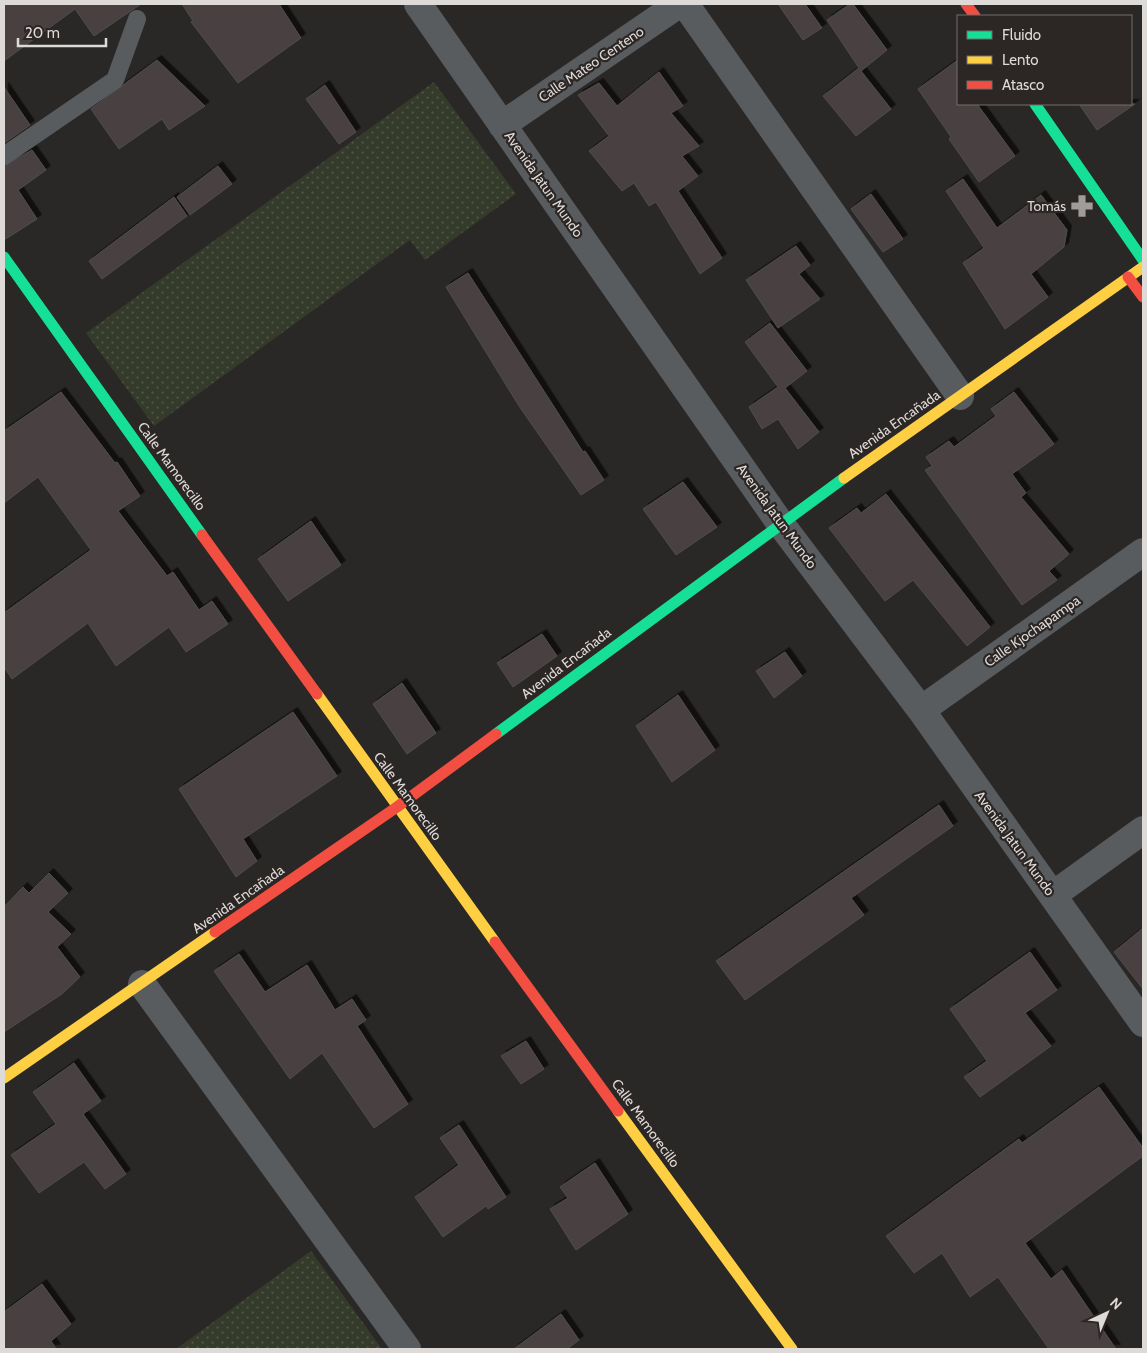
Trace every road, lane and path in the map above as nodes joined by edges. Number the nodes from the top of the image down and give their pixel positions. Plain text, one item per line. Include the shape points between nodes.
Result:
1 (418, 4) edge
2 (679, 4) edge
3 (686, 4) edge
4 (966, 4) edge
5 (974, 15) edge
6 (137, 19) dead end
7 (1036, 105) edge
8 (502, 124) junction
9 (4, 156) edge
10 (4, 257) edge
11 (1143, 260) edge
12 (1143, 267) edge
13 (1128, 277) junction
14 (1143, 297) edge
15 (960, 396) junction
16 (780, 523) junction
17 (1143, 552) edge
18 (920, 710) junction
19 (397, 807) junction
20 (1143, 830) edge
21 (1053, 896) junction
22 (142, 984) junction
23 (1143, 1022) edge
24 (4, 1078) edge
25 (406, 1349) edge
26 (792, 1349) edge

1 - 8 street, Avenida Jatun Mundo
2 - 8 street, Calle Mateo Centeno
3 - 15 street
4 - 5 main road
6 - 9 lane via 116,80
7 - 11 main road
8 - 16 street, Avenida Jatun Mundo
10 - 19 main road, Calle Mamorecillo
12 - 13 main road, Avenida Encañada
13 - 14 main road
13 - 15 main road, Avenida Encañada
15 - 16 main road, Avenida Encañada
16 - 18 street, Avenida Jatun Mundo
16 - 19 main road, Avenida Encañada
17 - 18 street, Calle Kjochapampa
18 - 21 street, Avenida Jatun Mundo
19 - 22 main road, Avenida Encañada
19 - 26 main road, Calle Mamorecillo
20 - 21 street
21 - 23 street, Avenida Jatun Mundo
22 - 24 main road, Avenida Encañada
22 - 25 street

